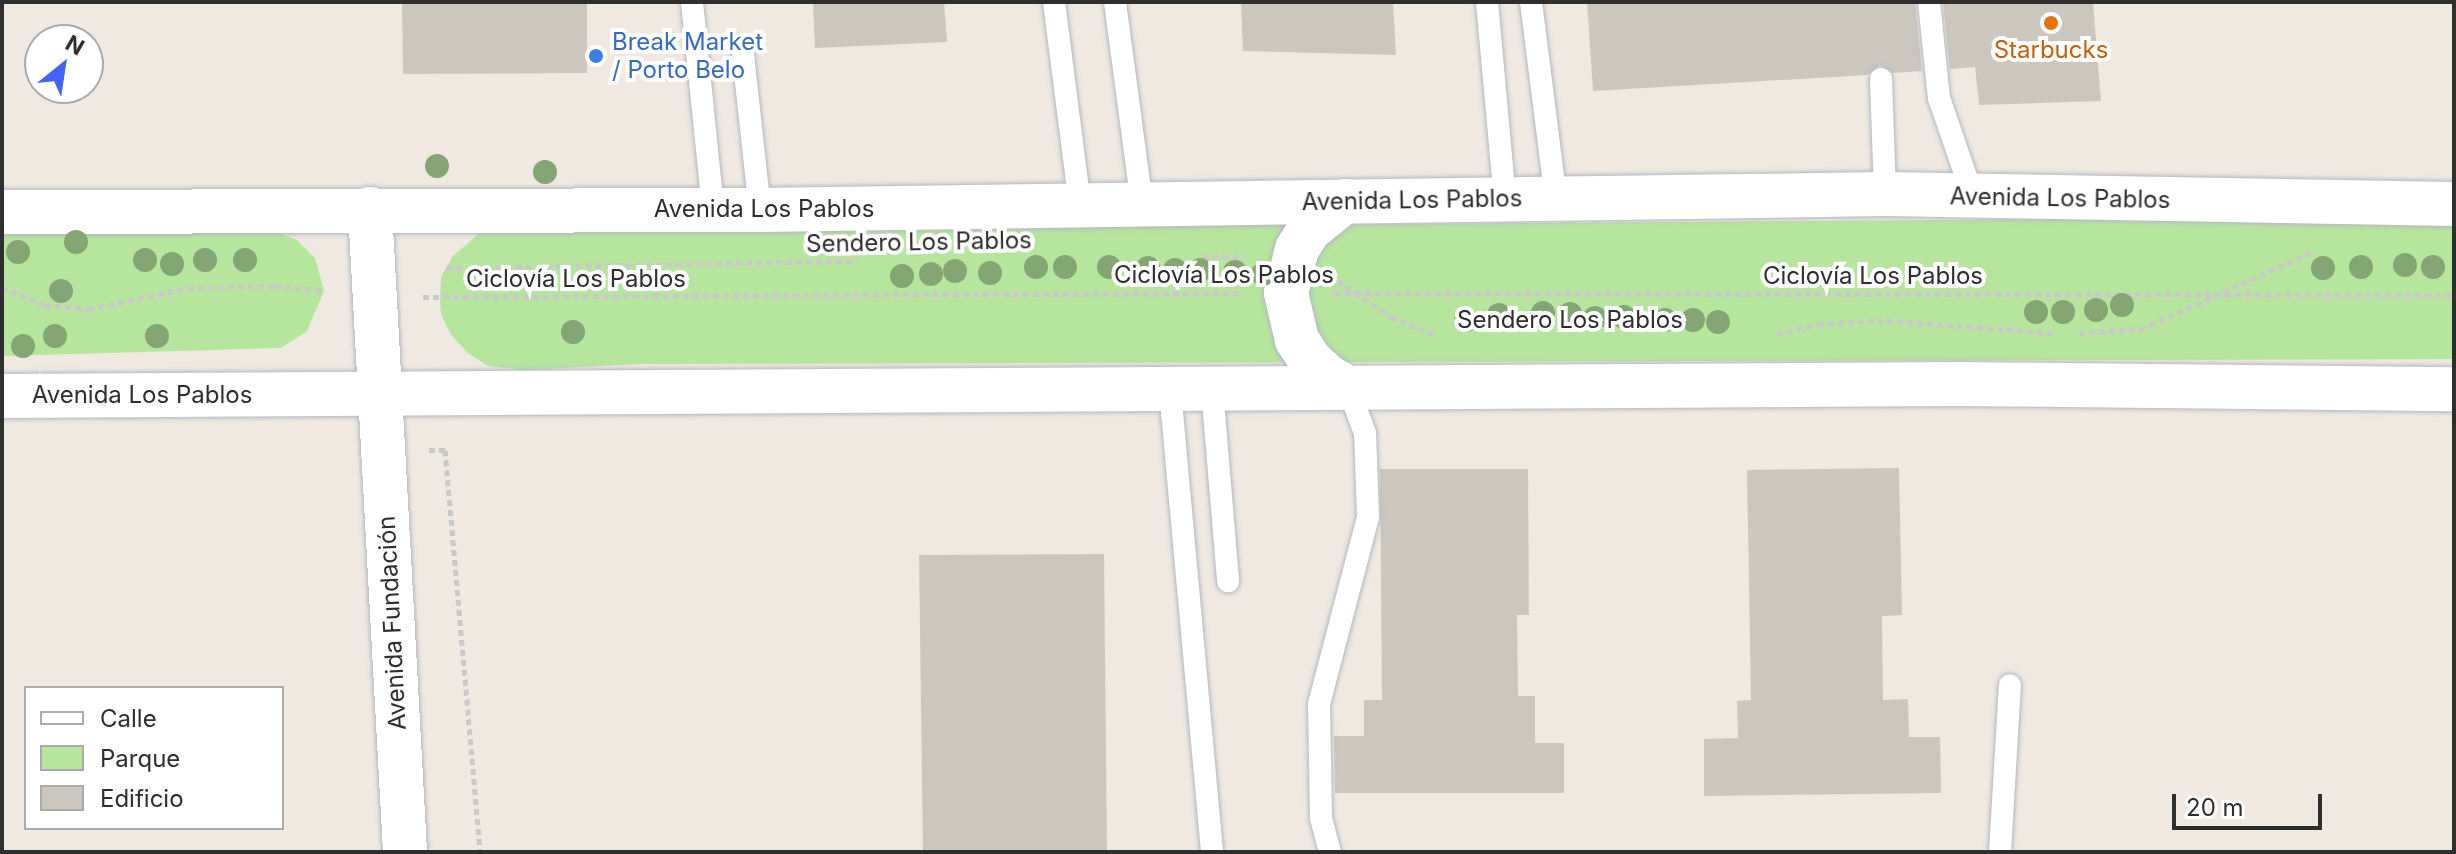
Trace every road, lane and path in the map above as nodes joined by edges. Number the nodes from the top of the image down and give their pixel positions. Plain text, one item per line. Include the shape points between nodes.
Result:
1 (692, 2) edge
2 (1054, 2) edge
3 (1115, 2) edge
4 (1487, 2) edge
5 (1531, 2) edge
6 (1929, 2) edge
7 (743, 54) dead end
8 (1881, 79) dead end
9 (1885, 194) junction
10 (1973, 197) junction
11 (1505, 199) junction
12 (1556, 199) junction
13 (1345, 201) junction
14 (2406, 203) junction
15 (1142, 204) junction
16 (2454, 204) edge
17 (1080, 206) junction
18 (370, 209) junction
19 (713, 209) junction
20 (760, 210) junction
21 (2, 212) edge
22 (2454, 238) edge
23 (2318, 250) dead end
24 (1194, 255) dead end
25 (860, 261) dead end
26 (446, 268) dead end
27 (1289, 277) junction
28 (2, 287) edge
29 (1351, 293) junction
30 (2218, 293) junction
31 (375, 295) junction
32 (2454, 295) edge
33 (2055, 333) dead end
34 (2070, 333) dead end
35 (1770, 335) dead end
36 (1446, 339) dead end
37 (2454, 355) edge
38 (1348, 388) junction
39 (2433, 388) edge
40 (1191, 390) junction
41 (378, 395) junction
42 (2, 396) edge
43 (1228, 581) dead end
44 (2010, 685) dead end
45 (405, 852) edge
46 (1212, 852) edge
47 (1330, 852) edge
48 (2000, 852) edge

1 - 19 lane
2 - 17 lane
3 - 15 lane
4 - 11 lane
5 - 12 lane
6 - 10 lane via 1939,98
7 - 20 lane
8 - 9 lane
9 - 10 main road, Avenida Los Pablos
9 - 12 main road, Avenida Los Pablos
10 - 14 main road, Avenida Los Pablos
11 - 12 main road, Avenida Los Pablos
11 - 13 main road, Avenida Los Pablos
13 - 15 main road, Avenida Los Pablos
13 - 27 main road via 1309,230
14 - 16 main road, Avenida Los Pablos
14 - 22 main road via 2428,213
15 - 17 main road, Avenida Los Pablos
17 - 20 main road, Avenida Los Pablos
18 - 19 main road, Avenida Los Pablos
18 - 21 main road, Avenida Los Pablos
18 - 31 main road
19 - 20 main road, Avenida Los Pablos
23 - 30 path
24 - 27 path, Sendero Los Pablos
25 - 26 path, Sendero Los Pablos
27 - 29 path, Ciclovía Los Pablos
27 - 29 path, Sendero Los Pablos via 1312,265
27 - 31 path, Ciclovía Los Pablos
27 - 38 main road via 1297,340 1327,376
28 - 31 path, Ciclovía Los Pablos via 66,309 107,307 174,290 224,285
29 - 30 path, Ciclovía Los Pablos
29 - 36 path, Sendero Los Pablos via 1391,317
30 - 32 path, Ciclovía Los Pablos
30 - 34 path via 2141,329
31 - 41 main road
33 - 35 path via 1877,320 1818,324
37 - 39 main road via 2433,377
38 - 39 main road, Avenida Los Pablos
38 - 40 main road, Avenida Los Pablos
38 - 47 lane via 1365,433 1368,517 1319,704 1321,818
40 - 41 main road, Avenida Los Pablos
40 - 43 lane
40 - 46 lane
41 - 42 main road, Avenida Los Pablos
41 - 45 main road, Avenida Fundación
44 - 48 lane

